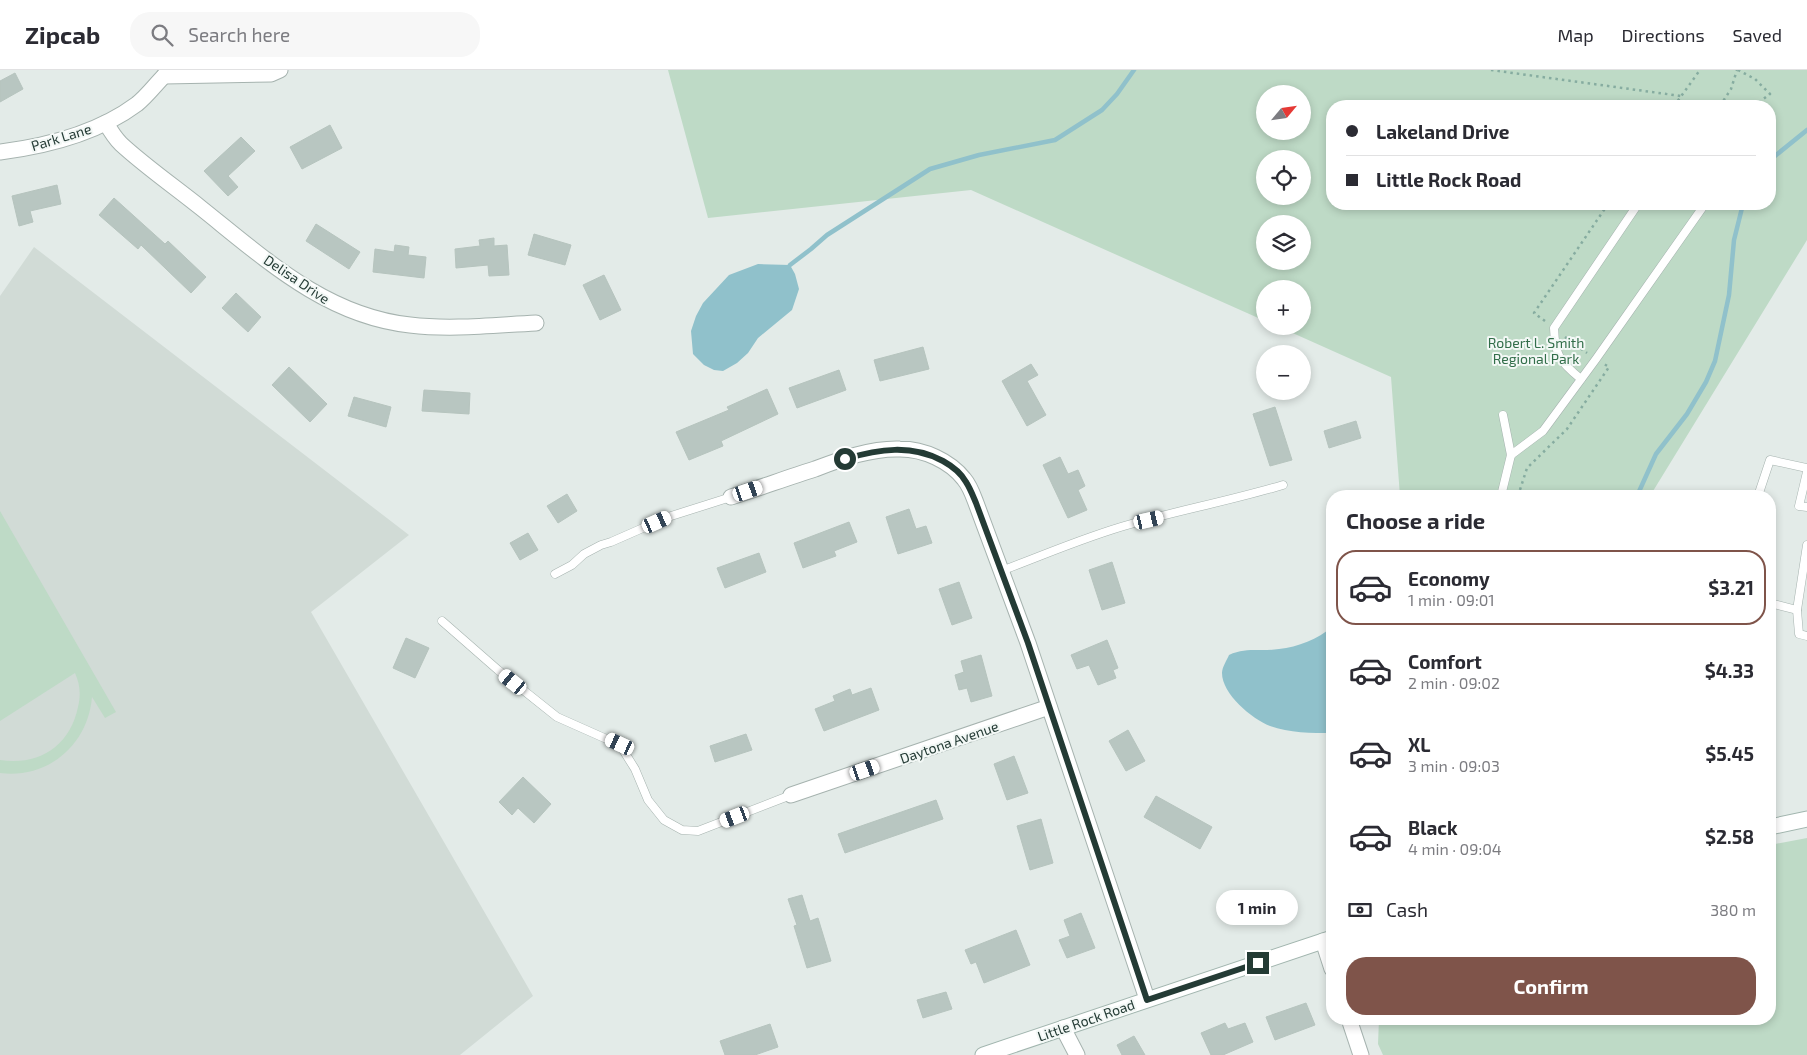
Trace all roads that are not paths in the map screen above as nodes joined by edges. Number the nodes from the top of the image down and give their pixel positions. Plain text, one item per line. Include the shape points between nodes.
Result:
1 (280, 70) edge
2 (162, 73) edge
3 (106, 122) junction
4 (0, 152) edge
5 (1634, 210) edge
6 (1701, 210) edge
7 (536, 323) dead end
8 (1582, 380) junction
9 (1502, 415) dead end
10 (1510, 455) junction
11 (1807, 468) edge
12 (1807, 472) edge
13 (1283, 485) dead end
14 (1502, 490) edge
15 (1760, 490) edge
16 (731, 497) joint
17 (1807, 507) edge
18 (1807, 545) edge
19 (1001, 571) junction
20 (555, 574) dead end
21 (1776, 605) edge
22 (1797, 610) junction
23 (442, 621) dead end
24 (1807, 636) edge
25 (1049, 707) junction
26 (791, 795) joint
27 (1807, 819) edge
28 (1776, 826) edge
29 (1326, 941) edge
30 (1147, 1000) junction
31 (1351, 1025) edge
32 (1063, 1028) junction
33 (983, 1055) edge
34 (1076, 1055) edge
35 (1361, 1055) edge

1 - 2 street via 270,74
2 - 3 street, Park Lane via 138,103
3 - 4 street, Park Lane via 80,134 38,146
3 - 7 street, Delisa Drive via 120,143 230,232 290,278 333,304 378,319 411,325
5 - 8 lane via 1554,328 1555,348 1564,365
6 - 8 lane
8 - 10 lane via 1543,431
9 - 10 lane
10 - 14 lane
11 - 15 lane via 1770,460
12 - 17 lane via 1800,506
13 - 19 lane via 1124,526
16 - 19 street via 873,451 918,451 948,464 966,480
16 - 20 lane via 668,517 601,545
18 - 22 lane
19 - 25 street
21 - 22 lane
22 - 24 lane via 1799,634
23 - 26 lane via 557,717 620,744 648,800 664,820 682,830 698,831
25 - 26 street, Daytona Avenue
25 - 30 street
27 - 28 street
29 - 30 street, Little Rock Road
30 - 32 street, Little Rock Road
31 - 35 street
32 - 33 street, Little Rock Road
32 - 34 street

